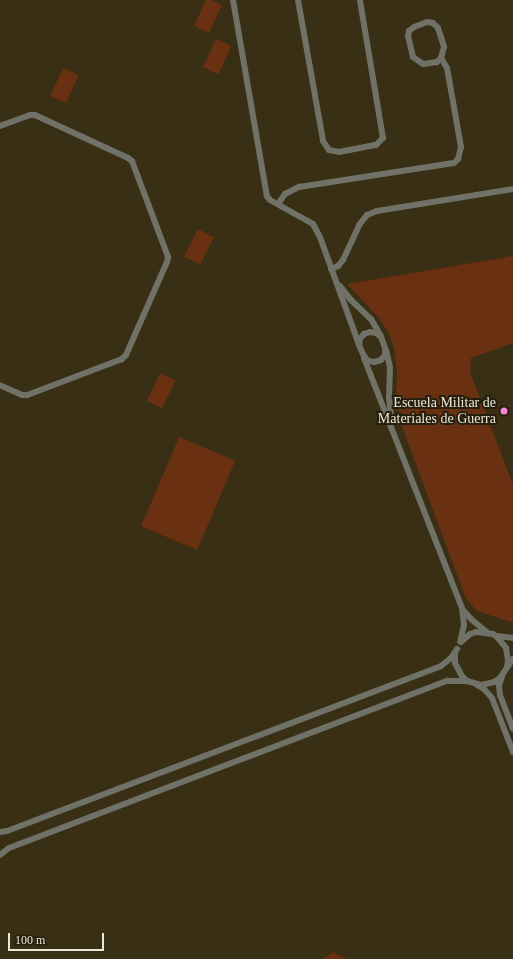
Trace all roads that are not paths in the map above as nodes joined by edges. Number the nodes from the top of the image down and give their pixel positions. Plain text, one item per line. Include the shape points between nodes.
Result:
1 (233, 0) edge
2 (298, 0) edge
3 (360, 0) edge
4 (441, 58) junction
5 (0, 126) edge
6 (513, 189) edge
7 (278, 204) junction
8 (331, 269) junction
9 (334, 276) junction
10 (381, 337) junction
11 (359, 346) junction
12 (385, 348) junction
13 (364, 356) junction
14 (0, 385) edge
15 (394, 432) junction
16 (462, 608) junction
17 (491, 633) junction
18 (513, 638) edge
19 (460, 642) junction
20 (457, 649) junction
21 (513, 659) edge
22 (506, 670) junction
23 (467, 681) junction
24 (474, 684) junction
25 (513, 730) edge
26 (513, 752) edge
27 (0, 832) edge
28 (0, 855) edge

1 - 7 street via 265,190 270,200
2 - 3 street via 323,141 329,150 335,152 376,145 383,138
4 - 4 street via 430,64 423,64 413,57 409,31 414,26 427,22 434,23 444,47
4 - 7 street via 447,68 461,147 458,159 454,163 299,187 285,194
5 - 14 street via 30,115 35,116 132,161 168,257 126,355 122,359 27,395
6 - 8 street via 377,211 367,215 359,225 343,260
7 - 8 street via 313,224
8 - 9 street
9 - 10 street via 351,300 370,319
9 - 11 street
10 - 11 street via 376,333 367,333 360,339
10 - 12 street
11 - 13 street
12 - 13 street via 385,355 378,362 371,362
12 - 15 street via 390,368 390,410
13 - 15 street
15 - 16 street
16 - 17 street via 477,625
16 - 19 street via 464,625
17 - 18 street
17 - 19 street via 476,632
17 - 22 street via 506,648
19 - 20 street
20 - 23 street via 455,656 458,670
20 - 27 street via 441,666 7,832
21 - 22 street
22 - 24 street via 500,678 488,684
22 - 25 street via 500,686 500,695
23 - 24 street
23 - 28 street via 447,681 9,848
24 - 26 street via 484,689 492,698

